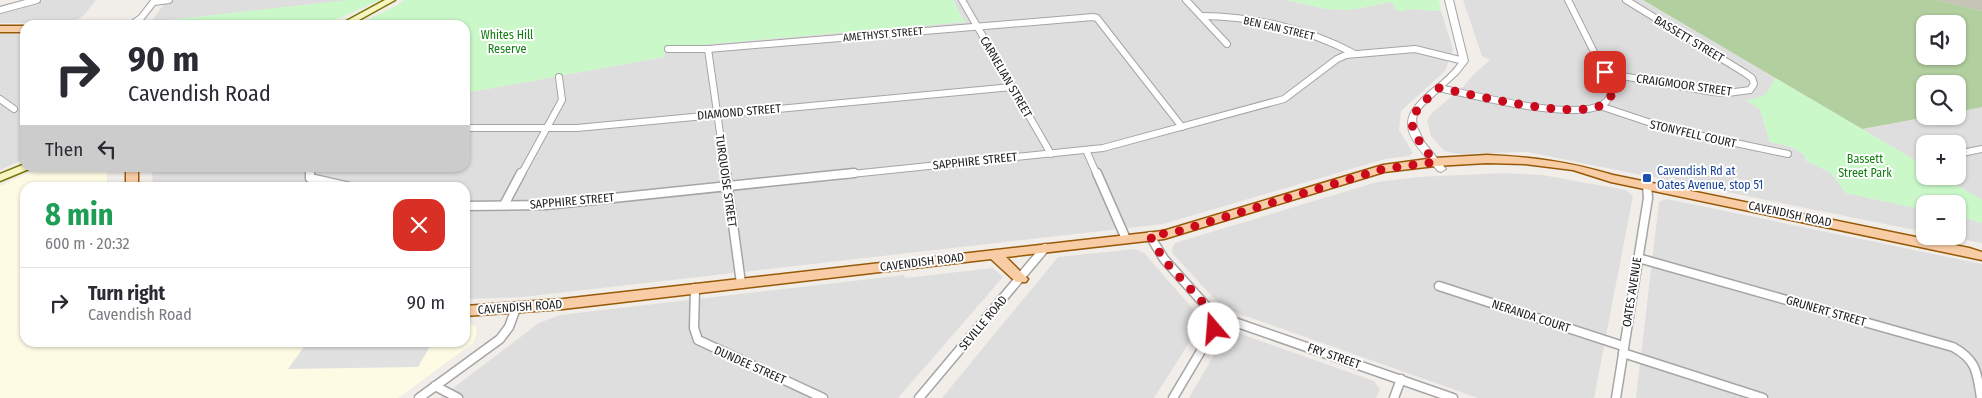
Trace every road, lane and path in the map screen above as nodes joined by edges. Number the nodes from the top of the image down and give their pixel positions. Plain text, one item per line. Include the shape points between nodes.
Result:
1 (21, 0) edge
2 (37, 0) edge
3 (168, 0) edge
4 (391, 0) edge
5 (962, 0) edge
6 (1186, 0) edge
7 (1449, 0) edge
8 (1568, 0) edge
9 (1626, 0) edge
10 (154, 1) edge
11 (0, 6) edge
12 (0, 10) edge
13 (1201, 16) junction
14 (138, 20) edge
15 (353, 20) edge
16 (977, 26) junction
17 (0, 29) edge
18 (20, 29) edge
19 (1227, 44) dead end
20 (668, 49) dead end
21 (708, 49) junction
22 (1353, 53) junction
23 (1464, 61) junction
24 (1605, 72) junction
25 (559, 76) dead end
26 (1752, 78) joint
27 (1012, 87) junction
28 (1439, 88) junction
29 (0, 99) edge
30 (1600, 106) junction
31 (14, 109) dead end
32 (716, 114) junction
33 (1182, 127) junction
34 (470, 128) edge
35 (547, 128) junction
36 (1982, 149) edge
37 (1086, 150) junction
38 (1966, 152) edge
39 (1051, 154) junction
40 (1788, 154) dead end
41 (1438, 166) junction
42 (20, 169) edge
43 (309, 172) edge
44 (0, 178) edge
45 (328, 182) edge
46 (727, 186) junction
47 (1647, 186) junction
48 (504, 205) junction
49 (470, 206) edge
50 (1150, 236) junction
51 (1126, 239) junction
52 (1046, 248) junction
53 (1978, 253) edge
54 (994, 254) junction
55 (1638, 258) junction
56 (1021, 279) junction
57 (741, 283) junction
58 (1439, 286) dead end
59 (695, 288) junction
60 (516, 308) junction
61 (470, 311) edge
62 (1215, 319) junction
63 (1623, 350) junction
64 (1401, 379) junction
65 (436, 386) junction
66 (419, 398) edge
67 (458, 398) edge
68 (822, 398) edge
69 (919, 398) edge
70 (1173, 398) edge
71 (1394, 398) edge
72 (1453, 398) edge
73 (1616, 398) edge
74 (1763, 398) edge
75 (1981, 398) edge

1 - 11 street
2 - 12 street
3 - 10 street
4 - 15 main road
5 - 16 street, CARNELIAN STREET
6 - 13 street
7 - 23 street
8 - 24 street
9 - 26 street, BASSETT STREET
10 - 14 street
13 - 19 street
13 - 22 street, BEN EAN STREET via 1216,15 1290,29 1341,45
16 - 21 street, AMETHYST STREET
16 - 27 street, CARNELIAN STREET
16 - 33 street, AMETHYST STREET via 1097,18
17 - 18 main road
20 - 21 street, AMETHYST STREET
21 - 32 street, TURQUOISE STREET
22 - 23 street, SAPPHIRE STREET via 1415,49
22 - 33 street, SAPPHIRE STREET via 1337,59 1284,99
23 - 28 street
24 - 26 street, CRAIGMOOR STREET via 1728,93 1750,90 1754,84
24 - 30 street via 1612,88 1611,96
25 - 35 street via 562,100
27 - 32 street, DIAMOND STREET
27 - 39 street, CARNELIAN STREET
28 - 30 street via 1561,110
28 - 41 street via 1416,109 1412,121 1415,133
29 - 31 street
30 - 40 street, STONYFELL COURT via 1674,132
32 - 35 street, DIAMOND STREET
32 - 46 street, TURQUOISE STREET
33 - 37 street, SAPPHIRE STREET
34 - 35 street, DIAMOND STREET
35 - 48 street
36 - 38 street
37 - 39 street, SAPPHIRE STREET
37 - 51 street
39 - 46 street, SAPPHIRE STREET
41 - 47 main road, CAVENDISH ROAD via 1524,167
41 - 50 main road, CAVENDISH ROAD via 1372,174 1179,231
42 - 44 main road
43 - 45 street via 310,178
46 - 48 street, SAPPHIRE STREET via 546,205
46 - 57 street, TURQUOISE STREET
47 - 53 main road, CAVENDISH ROAD
47 - 55 street, OATES AVENUE
48 - 49 street, SAPPHIRE STREET
50 - 51 main road, CAVENDISH ROAD
50 - 62 street via 1164,260
51 - 52 main road, CAVENDISH ROAD
52 - 54 main road, CAVENDISH ROAD
52 - 56 street, SEVILLE ROAD
54 - 56 main road
54 - 57 main road, CAVENDISH ROAD
55 - 63 street, OATES AVENUE
55 - 75 street, GRUNERT STREET via 1953,347 1971,358
56 - 69 street, SEVILLE ROAD
57 - 59 main road, CAVENDISH ROAD
58 - 63 street, NERANDA COURT
59 - 60 main road, CAVENDISH ROAD
59 - 68 street, DUNDEE STREET via 694,328 698,340
60 - 61 main road, CAVENDISH ROAD
60 - 65 street via 500,339
62 - 64 street, FRY STREET via 1223,318
62 - 70 street via 1214,329
63 - 73 street, OATES AVENUE
63 - 74 street, NERANDA COURT
64 - 71 street
64 - 72 street, FRY STREET
65 - 66 street
65 - 67 street

